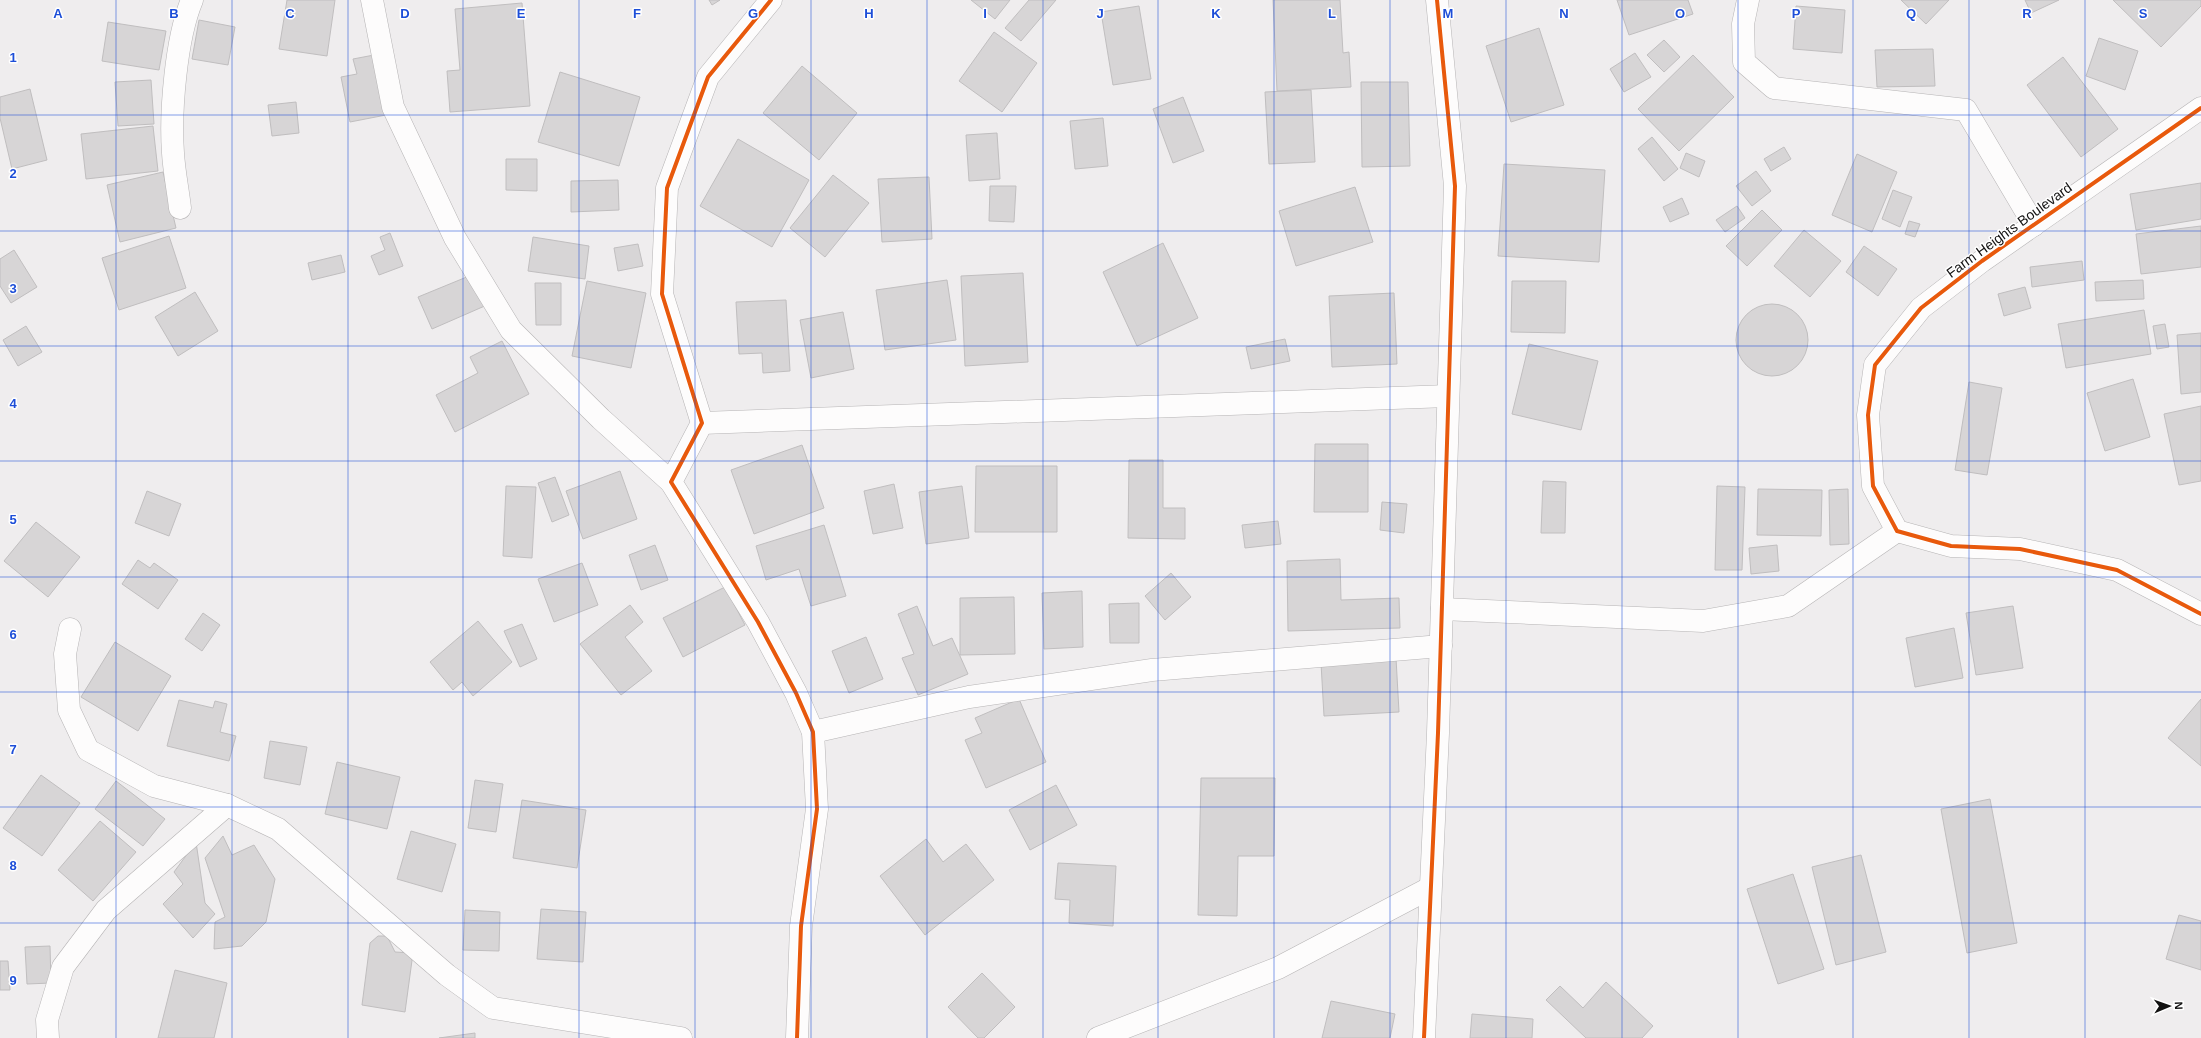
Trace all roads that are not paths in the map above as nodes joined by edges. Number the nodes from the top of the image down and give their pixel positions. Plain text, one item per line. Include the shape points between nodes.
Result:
1 (192, 0) edge
2 (372, 0) edge
3 (771, 0) edge
4 (1437, 0) edge
5 (1748, 0) edge
6 (2201, 108) edge
7 (180, 208) dead end
8 (2034, 225) junction
9 (1448, 396) junction
10 (702, 422) junction
11 (671, 482) junction
12 (1897, 531) junction
13 (1442, 609) junction
14 (2201, 614) edge
15 (70, 629) dead end
16 (1441, 646) junction
17 (814, 732) junction
18 (227, 805) junction
19 (1430, 888) junction
20 (48, 1038) edge
21 (681, 1038) edge
22 (797, 1038) edge
23 (1098, 1038) edge
24 (1424, 1038) edge

1 - 7 street via 185,16 174,80 173,152
2 - 11 street via 393,107 455,238 511,330 601,419
3 - 10 street via 708,77 667,188 662,294
4 - 9 street via 1455,186
5 - 8 street via 1743,24 1744,62 1774,88 1966,110
6 - 8 street, Farm Heights Boulevard
8 - 12 street, Farm Heights Boulevard via 1921,308 1874,364 1868,415 1873,486
9 - 10 street
9 - 13 street
10 - 11 street
11 - 17 street via 758,622
12 - 13 street via 1788,606 1703,621
12 - 14 street via 1951,546 2020,549 2116,570
13 - 16 street
15 - 18 street via 65,654 69,710 88,750 154,786
16 - 17 street via 1152,670 969,697
16 - 19 street
17 - 22 street via 817,809 801,926
18 - 20 street via 106,910 63,967 47,1020
18 - 21 street via 278,829 446,975 493,1008
19 - 23 street via 1278,968
19 - 24 street

